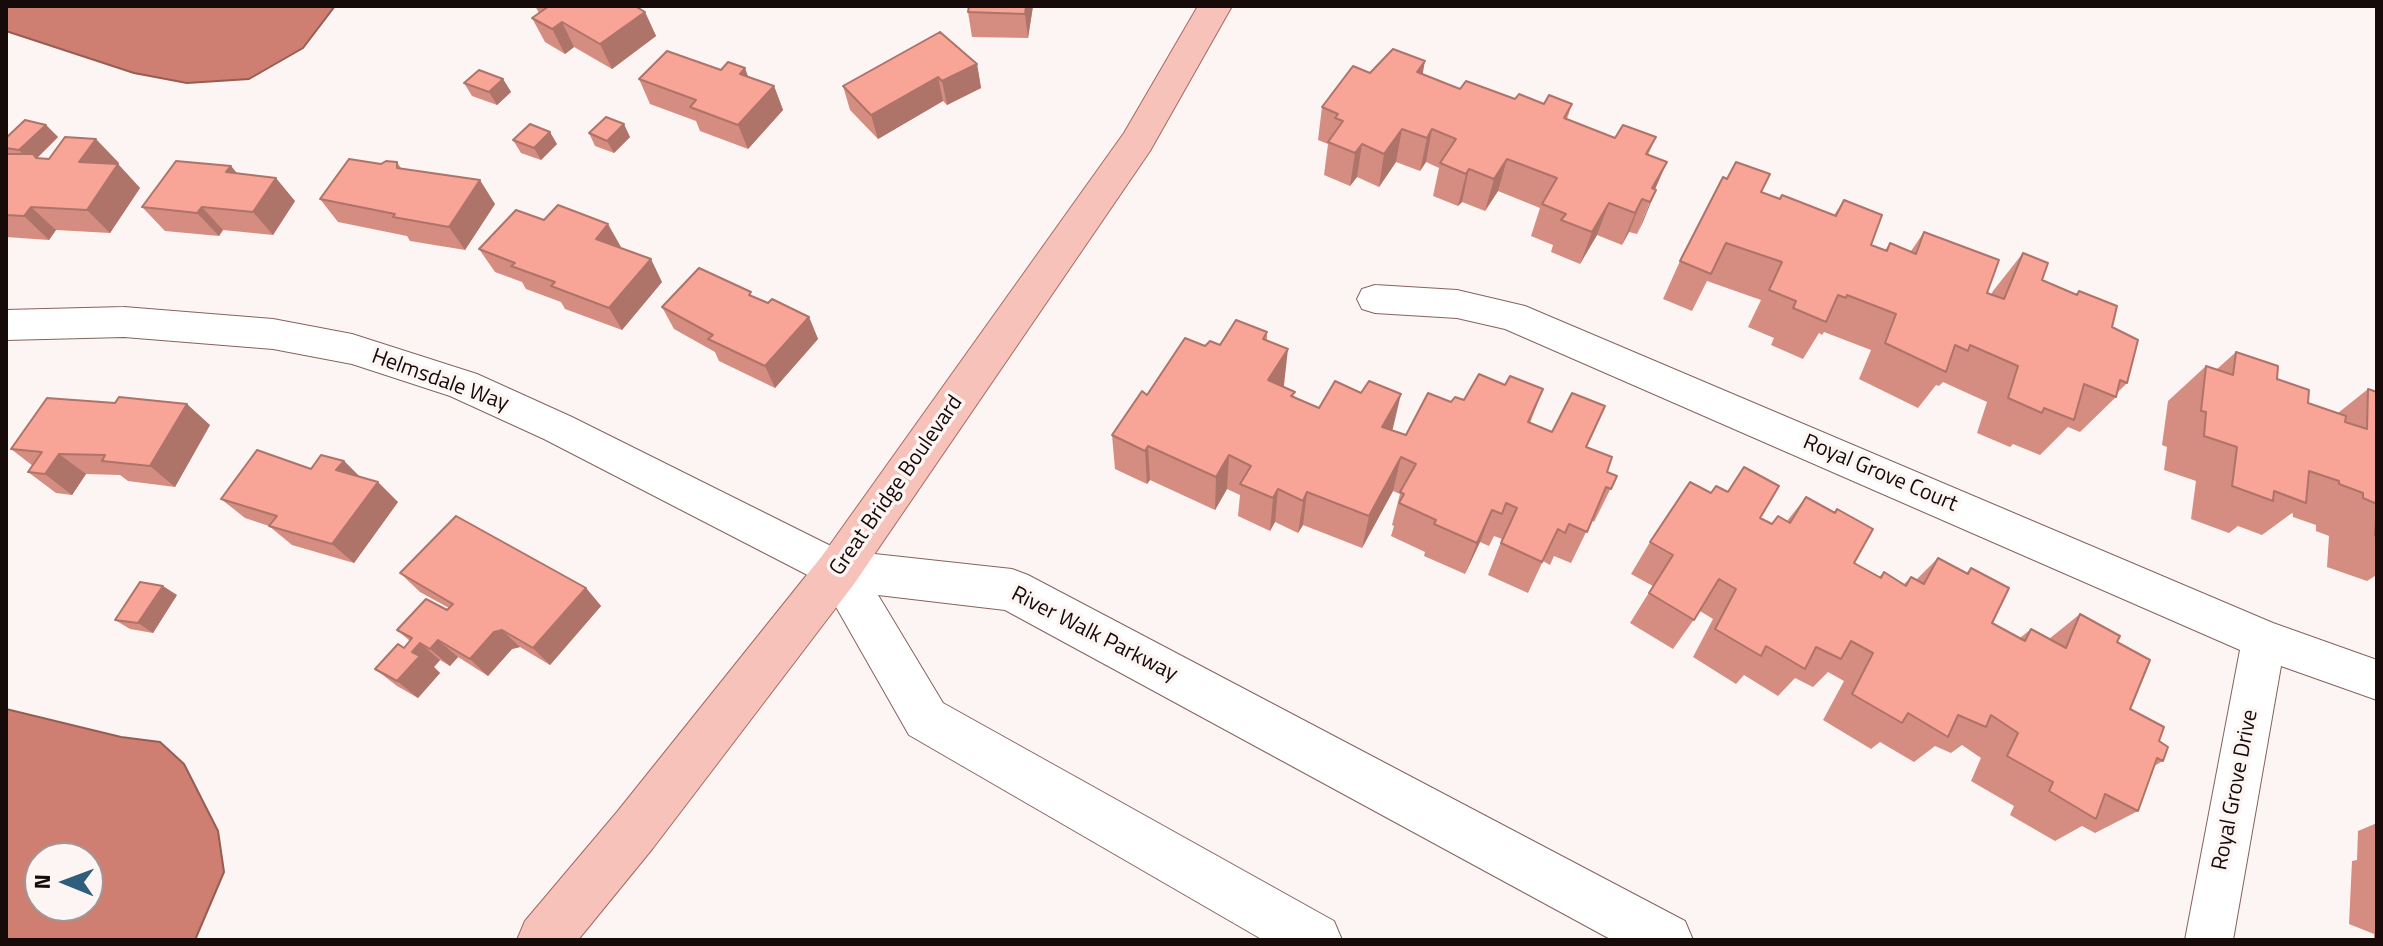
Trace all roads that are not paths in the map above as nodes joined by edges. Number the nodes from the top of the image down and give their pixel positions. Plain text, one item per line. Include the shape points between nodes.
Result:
1 (1215, 6) edge
2 (1375, 299) dead end
3 (6, 325) edge
4 (838, 570) junction
5 (2264, 640) junction
6 (2377, 680) edge
7 (544, 940) edge
8 (1315, 940) edge
9 (1666, 940) edge
10 (2209, 940) edge

1 - 4 main road, Great Bridge Boulevard via 1137,142
2 - 5 street, Royal Grove Court via 1457,304 1512,316
3 - 4 street, Helmsdale Way via 124,322 273,334 352,349 463,385
4 - 7 main road, Great Bridge Boulevard
4 - 8 street via 926,719
4 - 9 street, River Walk Parkway via 1012,590
5 - 6 street, Royal Grove Court
5 - 10 street, Royal Grove Drive

